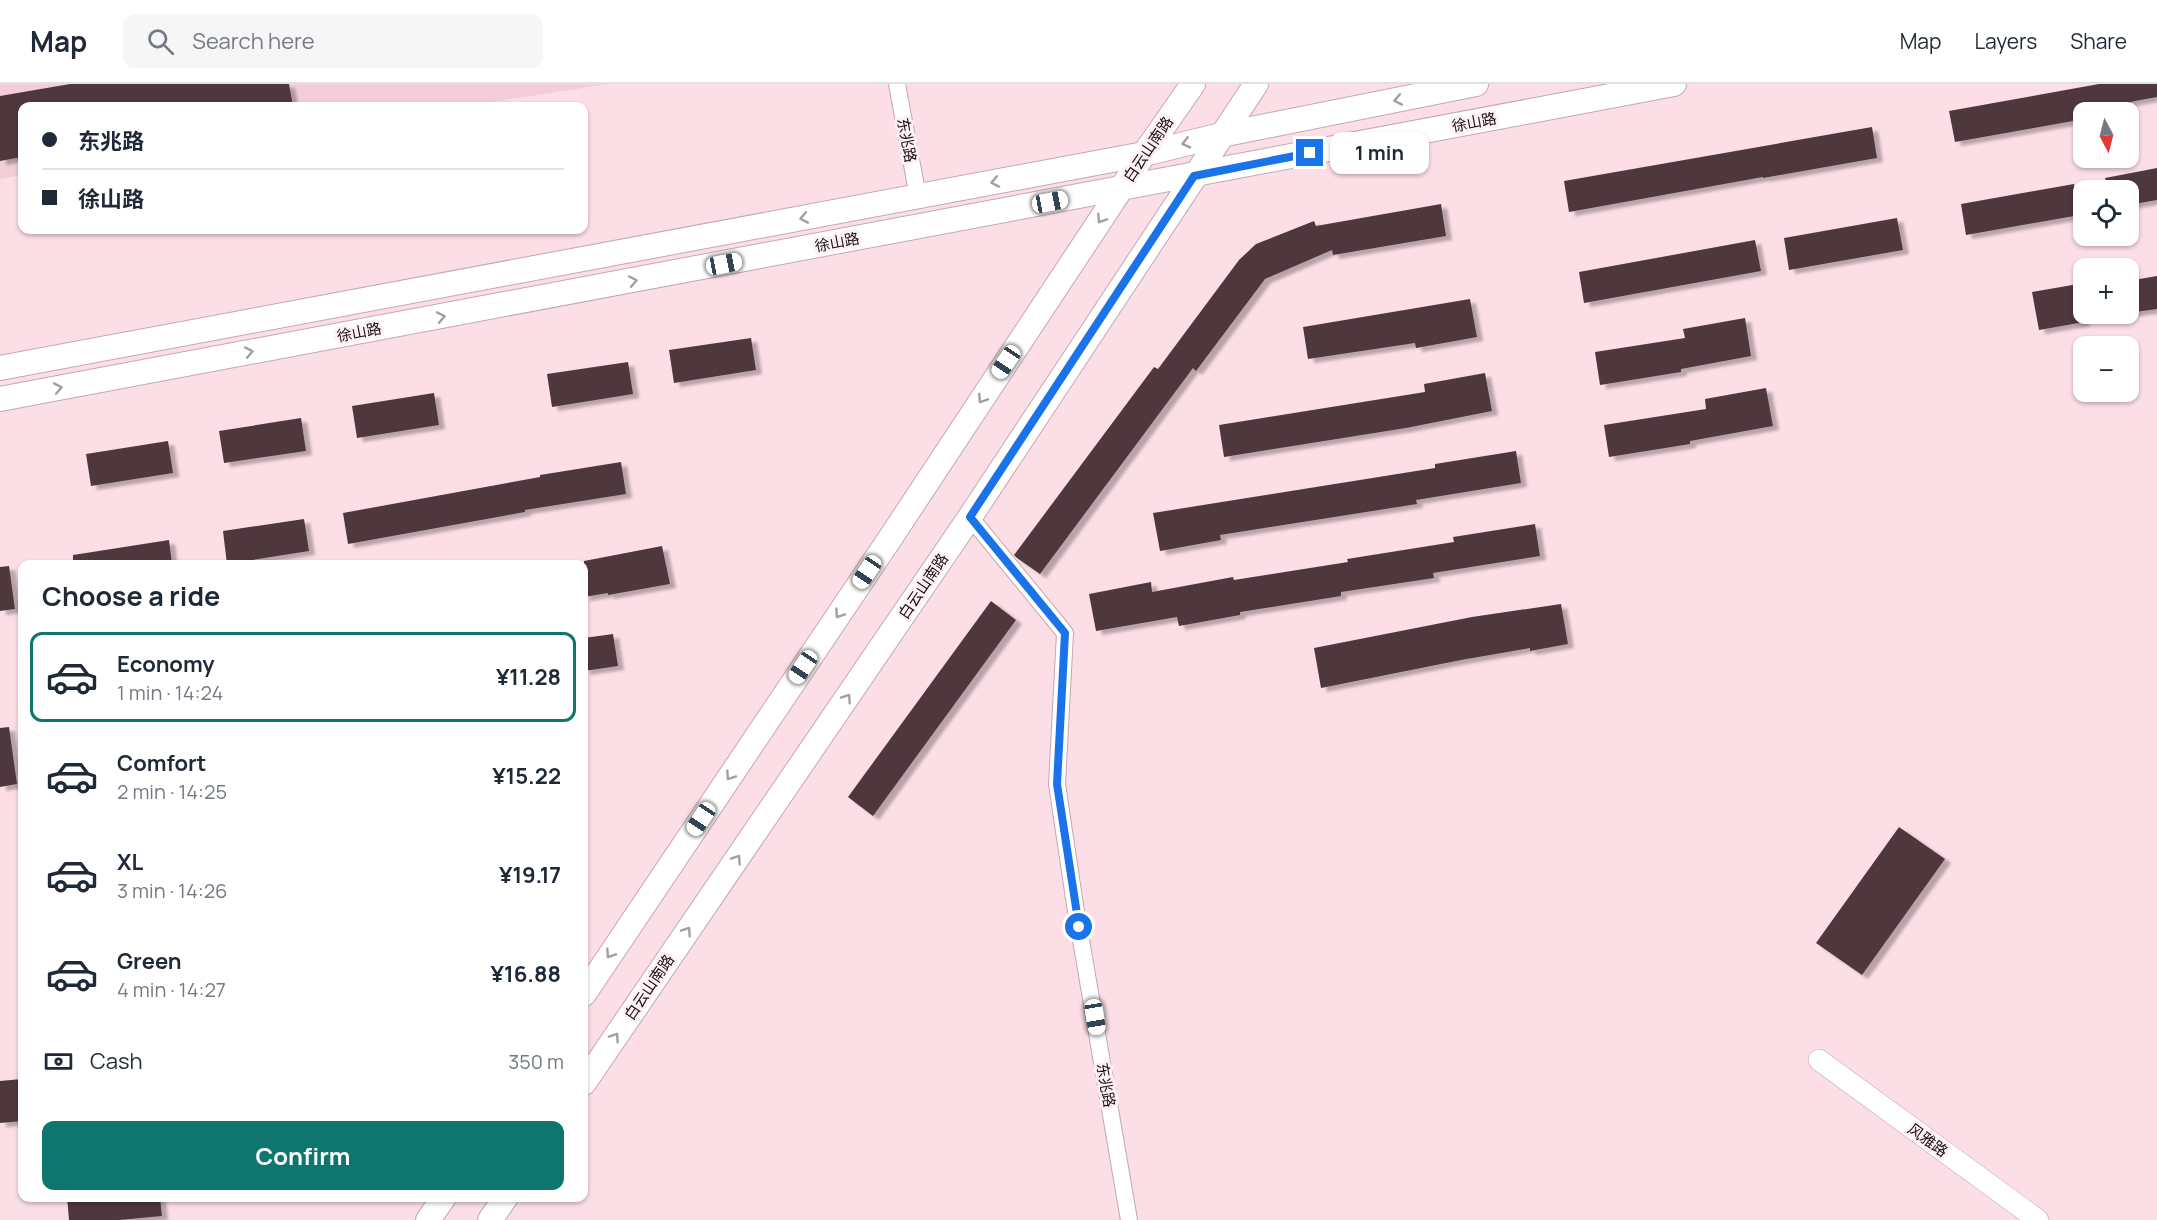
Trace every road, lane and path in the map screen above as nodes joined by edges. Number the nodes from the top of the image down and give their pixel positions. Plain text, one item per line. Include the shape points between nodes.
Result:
1 (897, 84) edge
2 (1193, 84) edge
3 (1256, 84) edge
4 (1476, 84) edge
5 (1674, 84) edge
6 (1221, 135) junction
7 (1144, 154) junction
8 (1194, 176) junction
9 (1120, 189) junction
10 (918, 196) junction
11 (0, 368) edge
12 (0, 399) edge
13 (970, 517) junction
14 (588, 988) edge
15 (1819, 1060) dead end
16 (588, 1077) edge
17 (441, 1202) edge
18 (503, 1202) edge
19 (428, 1220) edge
20 (490, 1220) edge
21 (1129, 1220) edge
22 (2038, 1220) edge

1 - 10 street, 东兆路
2 - 7 main road, 白云山南路
3 - 6 main road, 白云山南路
4 -> 6 main road, 徐山路
5 - 8 main road, 徐山路
6 -> 7 main road, 徐山路
6 - 8 main road, 白云山南路
7 - 9 main road, 白云山南路
7 -> 10 main road, 徐山路
8 - 9 main road, 徐山路
8 - 13 main road, 白云山南路
12 -> 9 main road, 徐山路
9 -> 14 main road, 白云山南路
10 -> 11 main road, 徐山路
16 -> 13 main road, 白云山南路
13 - 21 street, 东兆路 via 1065,633 1057,784
15 - 22 street, 风雅路
17 - 19 main road
18 - 20 main road

